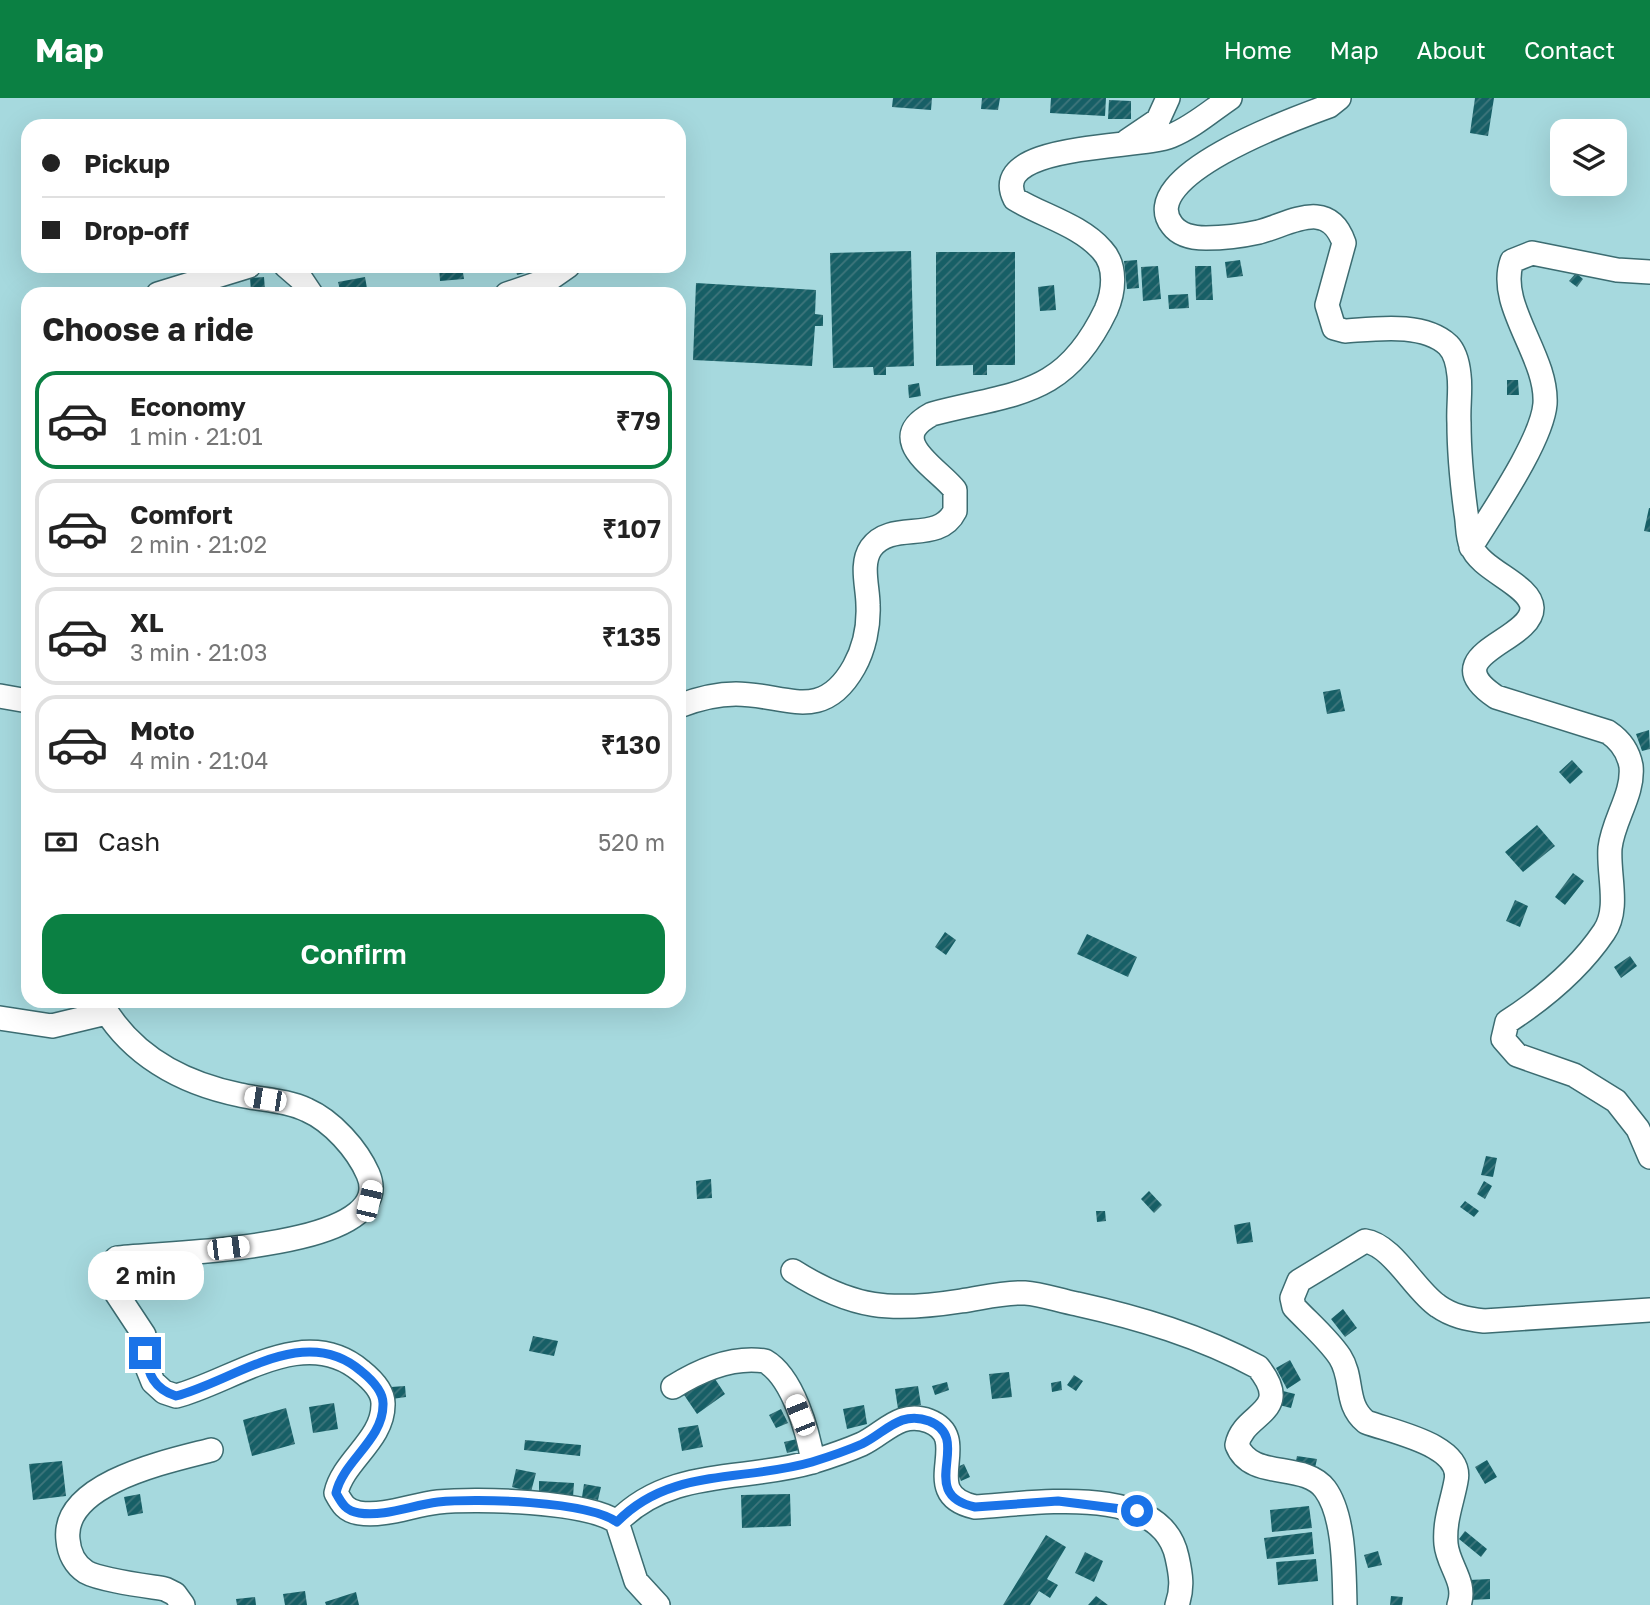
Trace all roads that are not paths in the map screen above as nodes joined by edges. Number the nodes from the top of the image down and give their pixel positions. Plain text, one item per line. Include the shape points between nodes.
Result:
1 (1168, 98) edge
2 (1230, 98) edge
3 (1339, 98) edge
4 (1115, 148) junction
5 (1650, 272) edge
6 (226, 273) edge
7 (294, 273) edge
8 (558, 273) edge
9 (181, 287) edge
10 (306, 287) edge
11 (528, 287) edge
12 (1471, 547) junction
13 (0, 696) edge
14 (21, 700) edge
15 (686, 704) edge
16 (100, 1008) edge
17 (104, 1008) edge
18 (0, 1017) edge
19 (1650, 1157) edge
20 (793, 1271) dead end
21 (1650, 1310) edge
22 (673, 1387) dead end
23 (211, 1450) dead end
24 (813, 1462) junction
25 (617, 1522) junction
26 (183, 1605) edge
27 (658, 1605) edge
28 (1177, 1605) edge
29 (1345, 1605) edge
30 (1460, 1605) edge

1 - 4 street via 1158,120
2 - 4 street via 1170,137
3 - 12 street via 1220,154 1171,190 1167,215 1177,231 1196,238 1259,232 1308,216 1323,218 1334,224 1344,243 1327,304 1334,328 1423,332 1450,346 1460,376 1460,467
4 - 15 street via 1045,156 1028,162 1012,179 1014,199 1082,233 1103,250 1110,262 1111,300 1088,343 1062,371 1011,397 932,414 917,427 914,449 955,490 955,511 939,528 894,534 872,547 866,564 867,626 858,661 847,680 836,691 808,703 736,694
5 - 12 street via 1532,253 1511,261 1511,298 1533,349 1545,404 1534,437
6 - 9 street
7 - 10 street
8 - 11 street
12 - 19 street via 1531,599 1529,621 1478,660 1478,679 1485,689 1496,697 1608,732 1619,739 1630,764 1629,790 1613,829 1612,907 1605,931 1551,991 1507,1022 1503,1039 1517,1055 1574,1074 1616,1101 1638,1129
13 - 14 street
16 - 18 street via 52,1026
17 - 25 street via 128,1041 179,1076 216,1090 289,1103 330,1124 367,1170 372,1185 369,1201 357,1215 316,1233 187,1254 117,1258 108,1267 107,1279 144,1335 153,1382 176,1396 294,1352 330,1353 351,1362 368,1377 384,1404 380,1420 339,1478 336,1493 343,1507 376,1513 436,1502 491,1501 600,1513
20 - 29 street via 815,1285 870,1306 1034,1294 1134,1316 1258,1367 1271,1391 1269,1404 1238,1436 1237,1444 1245,1459 1302,1476 1326,1490 1343,1545
21 - 30 street via 1485,1321 1464,1318 1435,1304 1380,1247 1365,1241 1299,1281 1294,1307 1339,1355 1346,1370 1349,1401 1357,1415 1440,1449 1457,1468 1445,1530 1447,1551 1461,1581
22 - 24 street via 718,1365 765,1362 777,1370 794,1400
23 - 26 street via 162,1462 112,1483 76,1507 69,1519 71,1552 87,1572 164,1589
24 - 25 street via 671,1486 638,1501
24 - 28 street via 866,1442 894,1422 926,1420 945,1435 949,1453 946,1483 962,1504 1075,1502 1127,1508 1153,1519 1176,1551 1182,1579
25 - 27 street via 636,1581

